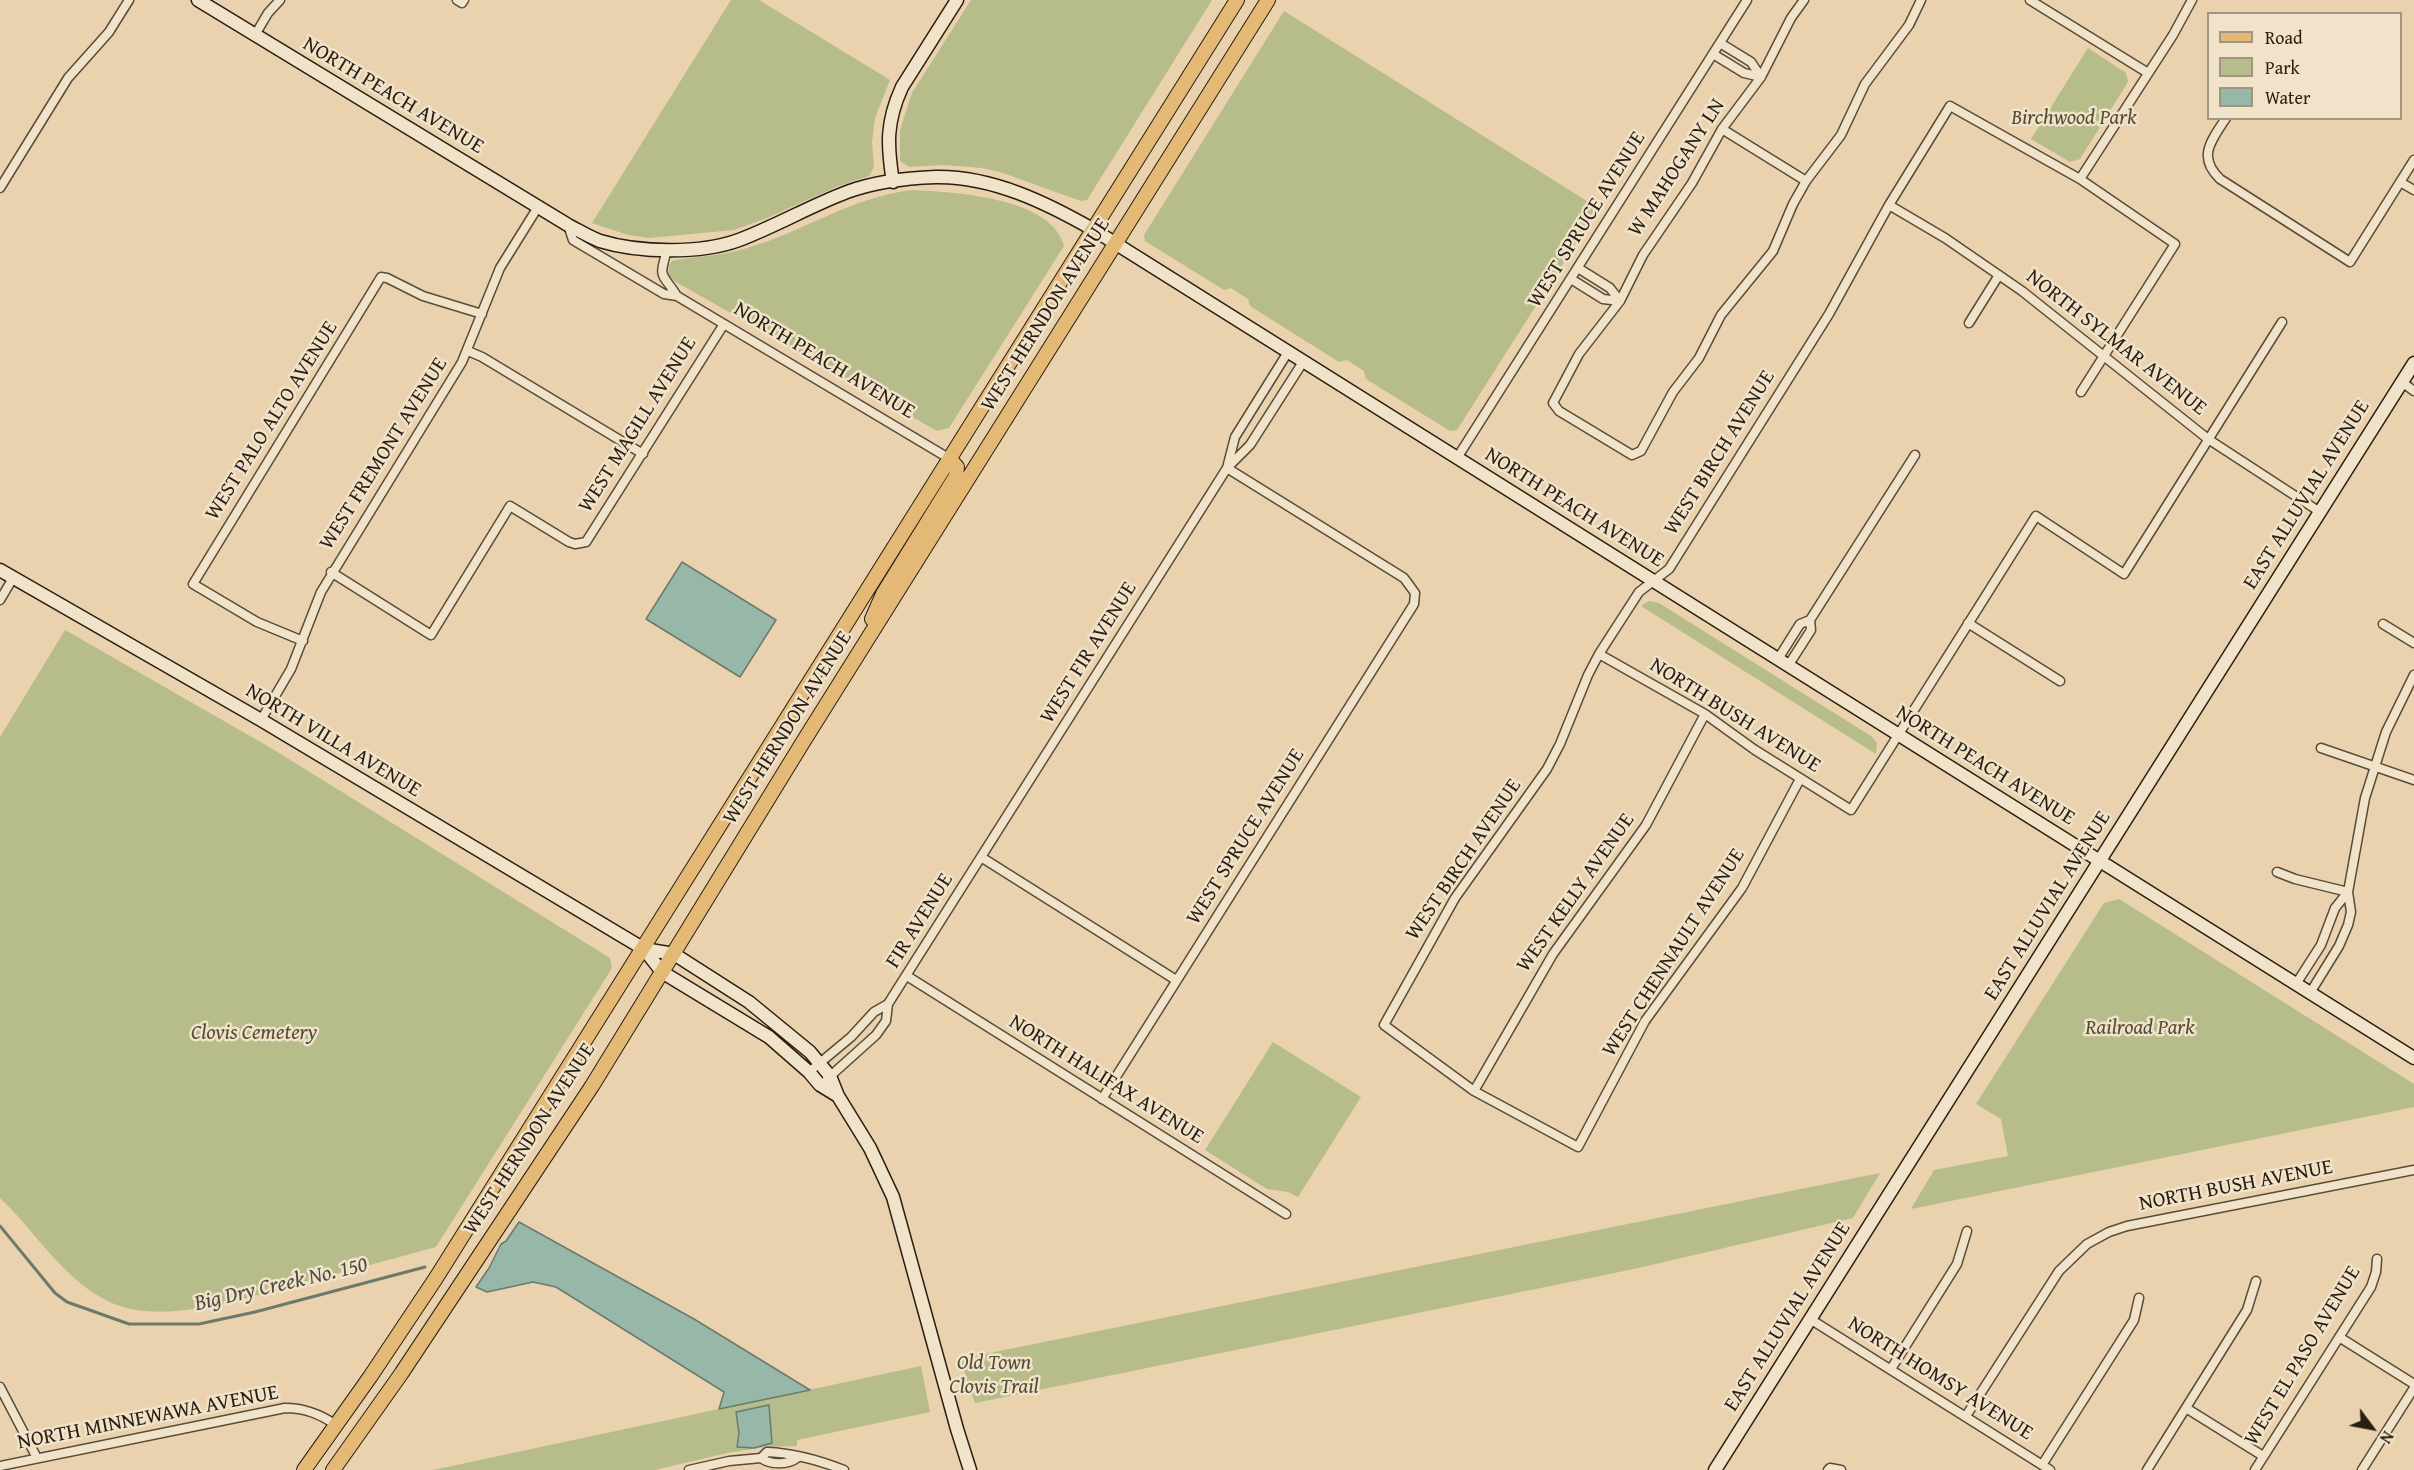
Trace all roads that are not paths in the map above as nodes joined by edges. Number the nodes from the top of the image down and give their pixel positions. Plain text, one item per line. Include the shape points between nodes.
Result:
1 (129, 0) edge
2 (198, 0) edge
3 (280, 0) edge
4 (957, 0) edge
5 (1237, 0) edge
6 (1268, 0) edge
7 (1747, 0) edge
8 (1804, 0) edge
9 (1922, 0) edge
10 (2030, 0) edge
11 (2193, 0) edge
12 (255, 35) junction
13 (1720, 43) junction
14 (1713, 54) junction
15 (2148, 73) junction
16 (1761, 77) junction
17 (2225, 120) edge
18 (1722, 129) junction
19 (2414, 160) edge
20 (2411, 172) edge
21 (2080, 179) junction
22 (893, 182) junction
23 (1806, 182) junction
24 (2400, 182) junction
25 (0, 188) edge
26 (2414, 190) edge
27 (1889, 205) junction
28 (537, 207) junction
29 (567, 225) junction
30 (1094, 230) junction
31 (1116, 244) junction
32 (667, 250) junction
33 (1578, 268) junction
34 (1999, 275) junction
35 (1571, 279) junction
36 (678, 296) junction
37 (1620, 301) junction
38 (482, 314) junction
39 (1970, 322) dead end
40 (2282, 322) dead end
41 (724, 324) junction
42 (468, 351) junction
43 (1288, 352) junction
44 (2105, 355) junction
45 (1303, 362) junction
46 (2414, 363) edge
47 (2402, 382) junction
48 (2414, 391) edge
49 (2081, 392) dead end
50 (2208, 439) junction
51 (643, 454) junction
52 (1915, 455) dead end
53 (950, 459) junction
54 (1457, 459) junction
55 (1227, 468) junction
56 (2320, 512) junction
57 (0, 570) edge
58 (331, 572) junction
59 (13, 578) junction
60 (1654, 580) junction
61 (0, 600) edge
62 (1968, 623) junction
63 (2383, 624) dead end
64 (303, 641) junction
65 (2414, 644) edge
66 (1599, 654) junction
67 (853, 662) junction
68 (1783, 662) junction
69 (2414, 675) edge
70 (2060, 681) dead end
71 (1705, 714) junction
72 (261, 720) junction
73 (1898, 735) junction
74 (2321, 748) dead end
75 (2374, 766) junction
76 (1800, 779) junction
77 (2414, 780) edge
78 (981, 857) junction
79 (2100, 860) junction
80 (2277, 872) dead end
81 (2348, 892) junction
82 (644, 948) junction
83 (674, 954) junction
84 (662, 972) junction
85 (907, 976) junction
86 (1176, 980) junction
87 (2296, 984) junction
88 (2310, 993) junction
89 (888, 1004) junction
90 (2414, 1058) edge
91 (820, 1063) junction
92 (809, 1072) junction
93 (830, 1076) junction
94 (820, 1085) junction
95 (1474, 1091) junction
96 (838, 1096) junction
97 (1102, 1099) junction
98 (2414, 1170) edge
99 (1286, 1214) dead end
100 (1966, 1232) dead end
101 (2377, 1259) dead end
102 (2256, 1281) dead end
103 (2139, 1298) dead end
104 (1810, 1319) junction
105 (2339, 1337) junction
106 (1891, 1369) junction
107 (2414, 1386) edge
108 (0, 1387) edge
109 (2186, 1408) junction
110 (1966, 1416) junction
111 (336, 1425) junction
112 (2263, 1456) junction
113 (37, 1458) junction
114 (0, 1466) edge
115 (2046, 1468) edge
116 (304, 1470) edge
117 (333, 1470) edge
118 (689, 1470) edge
119 (844, 1470) edge
120 (970, 1470) edge
121 (1715, 1470) edge
122 (1828, 1470) edge
123 (1841, 1470) edge
124 (2147, 1470) edge
125 (2254, 1470) edge
126 (2362, 1470) edge

1 - 25 street via 109,32 68,78
2 - 12 street, NORTH PEACH AVENUE
3 - 12 street
4 - 22 street via 896,101 888,133
5 - 30 main road, WEST HERNDON AVENUE
6 - 31 main road, WEST HERNDON AVENUE
7 - 13 street, WEST SPRUCE AVENUE
8 - 16 street, W MAHOGANY LN
9 - 23 street via 1865,84 1841,135
10 - 15 street
11 - 15 street
12 - 28 street, NORTH PEACH AVENUE
13 - 14 street, WEST SPRUCE AVENUE
13 - 16 street via 1751,62
14 - 16 street via 1744,73
14 - 33 street, WEST SPRUCE AVENUE
15 - 21 street
16 - 18 street, W MAHOGANY LN
17 - 24 street via 2207,155 2210,169 2350,262
18 - 23 street
18 - 37 street, W MAHOGANY LN via 1692,183 1643,255
19 - 20 street
20 - 24 street
21 - 27 street, WEST BIRCH AVENUE via 1950,106
21 - 44 street via 2175,244
22 - 30 street, NORTH PEACH AVENUE via 938,177 984,184 1041,202
22 - 32 street, NORTH PEACH AVENUE via 848,192 737,241
23 - 37 street, W MAHOGANY LN via 1773,251 1721,315 1641,452 1632,455 1559,411 1553,403 1579,354
24 - 26 street
27 - 34 street, NORTH SYLMAR AVENUE
27 - 60 street, WEST BIRCH AVENUE via 1845,287 1669,569
28 - 29 street, NORTH PEACH AVENUE
28 - 38 street, WEST FREMONT AVENUE via 500,268
29 - 32 street, NORTH PEACH AVENUE via 610,243
29 - 36 street, NORTH PEACH AVENUE via 573,240 664,294
30 - 31 street, NORTH PEACH AVENUE
30 - 53 main road, WEST HERNDON AVENUE
31 - 43 street, NORTH PEACH AVENUE
31 - 67 main road, WEST HERNDON AVENUE
32 - 36 street, NORTH PEACH AVENUE via 662,276
33 - 35 street, WEST SPRUCE AVENUE
33 - 37 street via 1610,288
34 - 39 street
34 - 44 street, NORTH SYLMAR AVENUE
35 - 37 street via 1602,298
35 - 54 street, WEST SPRUCE AVENUE
36 - 41 street, NORTH PEACH AVENUE
38 - 42 street, WEST FREMONT AVENUE
38 - 64 street, WEST PALO ALTO AVENUE via 423,296 381,277 193,584 257,622
40 - 50 street
41 - 51 street, WEST MAGILL AVENUE
41 - 53 street, NORTH PEACH AVENUE
42 - 51 street
42 - 58 street, WEST FREMONT AVENUE
43 - 45 street, NORTH PEACH AVENUE
43 - 55 street, WEST FIR AVENUE via 1235,437
44 - 49 street
44 - 50 street, NORTH SYLMAR AVENUE
45 - 54 street, NORTH PEACH AVENUE
45 - 55 street, WEST FIR AVENUE via 1250,445
46 - 47 street, EAST ALLUVIAL AVENUE
47 - 48 street
47 - 56 street, EAST ALLUVIAL AVENUE
50 - 56 street, NORTH SYLMAR AVENUE
50 - 62 street via 2124,574 2036,516
51 - 58 street, WEST MAGILL AVENUE via 590,538 582,544 569,542 510,506 431,635
52 - 68 street via 1810,620 1800,624
53 - 67 main road via 957,467 956,476 883,594
53 - 82 main road, WEST HERNDON AVENUE
54 - 60 street, NORTH PEACH AVENUE
55 - 78 street, WEST FIR AVENUE
55 - 86 street, WEST SPRUCE AVENUE via 1404,578 1414,593 1413,608
56 - 79 street, EAST ALLUVIAL AVENUE
57 - 59 street, NORTH VILLA AVENUE
58 - 64 street, WEST FREMONT AVENUE
59 - 61 street
59 - 72 street, NORTH VILLA AVENUE
60 - 66 street, WEST BIRCH AVENUE via 1639,592
60 - 68 street, NORTH PEACH AVENUE
62 - 70 street
62 - 73 street
63 - 65 street
64 - 72 street, WEST FREMONT AVENUE
66 - 71 street, NORTH BUSH AVENUE
66 - 95 street, WEST BIRCH AVENUE via 1547,769 1455,898 1384,1025
67 - 83 main road, WEST HERNDON AVENUE
68 - 73 street, NORTH PEACH AVENUE
69 - 75 street
71 - 76 street, NORTH BUSH AVENUE
71 - 95 street, WEST KELLY AVENUE via 1646,825 1553,954
72 - 82 street, NORTH VILLA AVENUE
73 - 76 street, NORTH BUSH AVENUE via 1851,810
73 - 79 street, NORTH PEACH AVENUE
74 - 75 street
75 - 77 street
75 - 81 street via 2358,828
76 - 95 street, WEST CHENNAULT AVENUE via 1742,888 1645,1022 1578,1147
78 - 85 street, FIR AVENUE
78 - 86 street
79 - 87 street, NORTH PEACH AVENUE
79 - 104 street, EAST ALLUVIAL AVENUE
80 - 81 street
81 - 87 street via 2335,908 2320,945
81 - 88 street via 2351,912 2344,936
82 - 83 street, NORTH VILLA AVENUE
82 - 84 street, NORTH VILLA AVENUE
82 - 111 main road, WEST HERNDON AVENUE via 436,1278
83 - 84 main road, WEST HERNDON AVENUE
83 - 91 street, NORTH VILLA AVENUE via 749,1002
84 - 92 street, NORTH VILLA AVENUE via 769,1037
84 - 117 main road, WEST HERNDON AVENUE via 553,1147
85 - 89 street, FIR AVENUE
85 - 97 street, NORTH HALIFAX AVENUE
86 - 97 street, WEST SPRUCE AVENUE
87 - 88 street, NORTH PEACH AVENUE
88 - 90 street, NORTH PEACH AVENUE
89 - 91 street, FIR AVENUE via 874,1012
89 - 93 street, FIR AVENUE via 886,1022 876,1035
91 - 92 street, FIR AVENUE
91 - 93 street, NORTH VILLA AVENUE
92 - 94 street, NORTH VILLA AVENUE
93 - 94 street, FIR AVENUE
93 - 96 street, NORTH VILLA AVENUE
94 - 96 street, NORTH VILLA AVENUE
96 - 120 street, NORTH VILLA AVENUE via 870,1148 892,1197
97 - 99 street, NORTH HALIFAX AVENUE
98 - 110 street, NORTH BUSH AVENUE via 2127,1226 2087,1244 2047,1288
100 - 106 street via 1957,1264
101 - 105 street, WEST EL PASO AVENUE via 2371,1287
102 - 109 street via 2247,1310
103 - 115 street via 2134,1320
104 - 106 street, NORTH HOMSY AVENUE
104 - 121 street, EAST ALLUVIAL AVENUE
105 - 107 street
105 - 112 street, WEST EL PASO AVENUE
106 - 110 street, NORTH HOMSY AVENUE
107 - 126 street
108 - 113 street
109 - 112 street
109 - 124 street
110 - 115 street, NORTH HOMSY AVENUE
111 - 113 street, NORTH MINNEWAWA AVENUE via 311,1412 285,1408
111 - 116 main road, WEST HERNDON AVENUE
112 - 125 street, WEST EL PASO AVENUE
113 - 114 street, NORTH MINNEWAWA AVENUE
118 - 119 street via 761,1458 767,1452 791,1454
122 - 123 street

